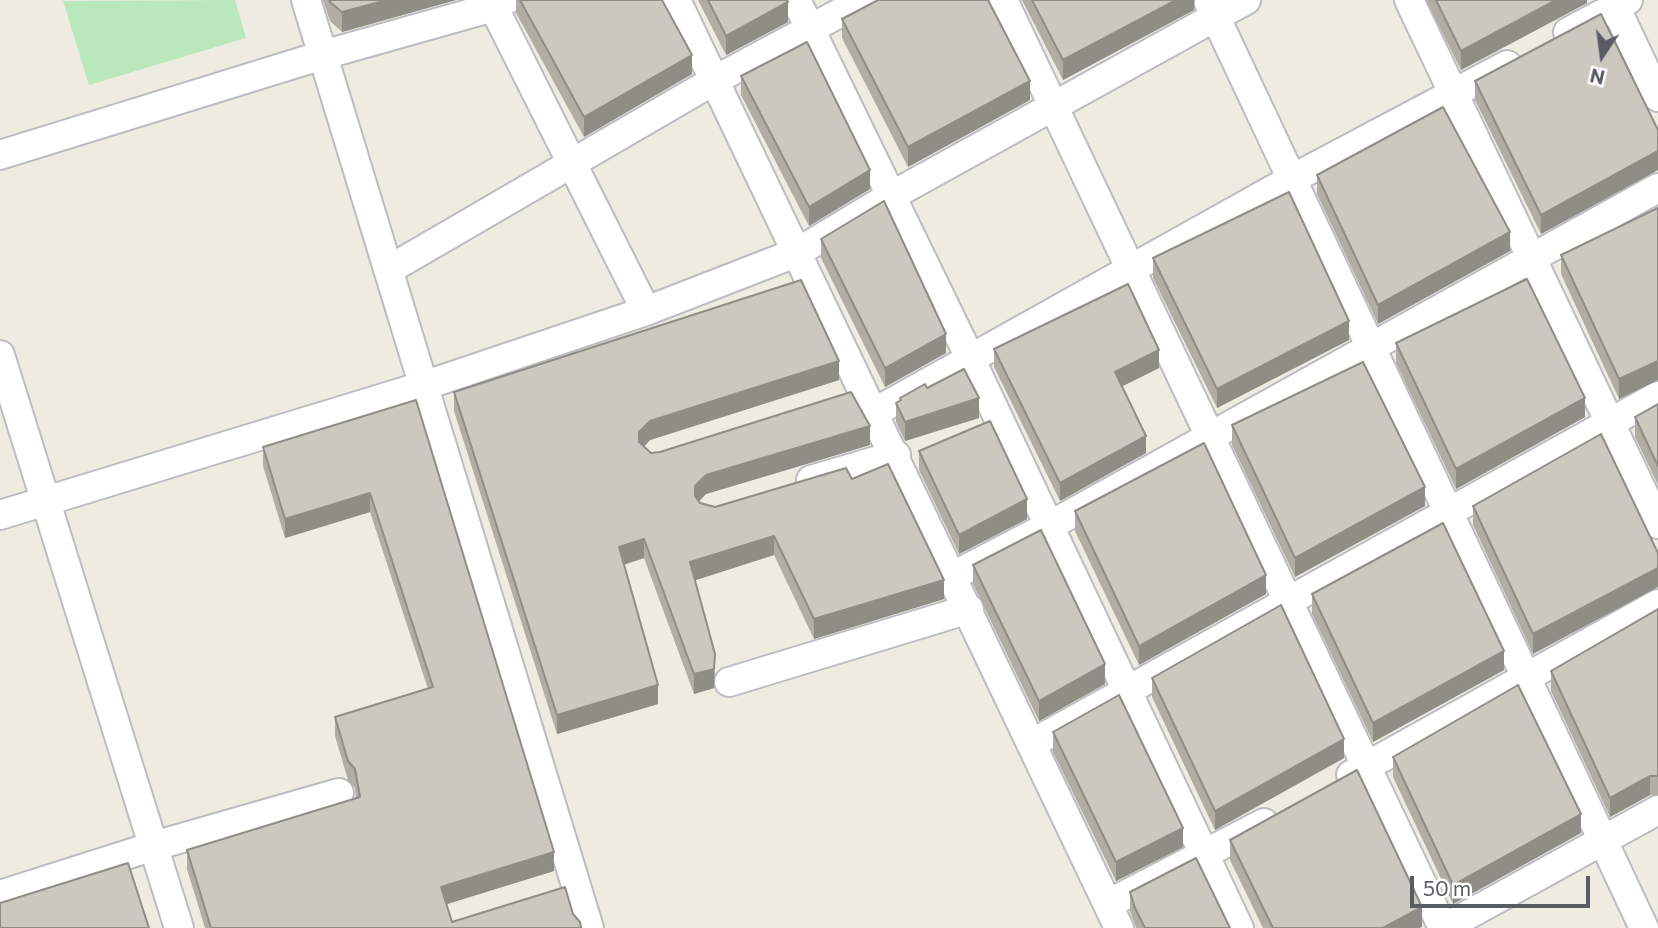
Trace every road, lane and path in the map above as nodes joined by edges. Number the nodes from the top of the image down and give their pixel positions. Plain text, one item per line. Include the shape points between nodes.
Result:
1 (306, 0) edge
2 (676, 0) edge
3 (796, 0) edge
4 (864, 0) edge
5 (1003, 0) edge
6 (1246, 0) edge
7 (1409, 0) edge
8 (496, 2) edge
9 (1618, 2) edge
10 (1212, 9) edge
11 (810, 29) junction
12 (323, 55) junction
13 (715, 80) junction
14 (1455, 92) junction
15 (1658, 97) edge
16 (1055, 108) junction
17 (0, 155) edge
18 (573, 162) junction
19 (1292, 178) junction
20 (1658, 188) edge
21 (891, 196) junction
22 (798, 251) junction
23 (1533, 259) junction
24 (1132, 268) junction
25 (390, 269) junction
26 (646, 311) junction
27 (1372, 348) junction
28 (0, 355) edge
29 (970, 358) junction
30 (426, 385) junction
31 (1658, 396) edge
32 (859, 400) junction
33 (1608, 423) junction
34 (1212, 436) junction
35 (896, 455) junction
36 (790, 486) edge
37 (47, 500) junction
38 (1449, 512) junction
39 (0, 515) edge
40 (1658, 524) edge
41 (1049, 526) junction
42 (953, 576) junction
43 (1289, 601) junction
44 (1658, 604) edge
45 (968, 609) junction
46 (1527, 679) junction
47 (729, 682) dead end
48 (1127, 691) junction
49 (1031, 744) junction
50 (1367, 766) junction
51 (1332, 785) edge
52 (340, 793) dead end
53 (1658, 810) edge
54 (1286, 811) edge
55 (1603, 839) junction
56 (154, 846) junction
57 (1205, 855) junction
58 (0, 895) edge
59 (1114, 916) edge
60 (179, 928) edge
61 (589, 928) edge
62 (1239, 928) edge
63 (1444, 928) edge
64 (1644, 928) edge

1 - 12 street
2 - 13 street
3 - 11 street
4 - 11 street
5 - 16 street
6 - 10 street
7 - 14 street
8 - 12 street
8 - 18 street
9 - 14 street
9 - 15 street
10 - 16 street
10 - 19 street
11 - 13 street
11 - 21 street
12 - 17 street
12 - 25 street
13 - 18 street
13 - 22 street
14 - 19 street
14 - 23 street
16 - 21 street
16 - 24 street
18 - 25 street
18 - 26 street
19 - 24 street
19 - 27 street
20 - 23 street
21 - 22 street
21 - 29 street
22 - 26 street
22 - 32 street
23 - 27 street
23 - 33 street
24 - 29 street
24 - 34 street
25 - 30 street
26 - 30 street
27 - 34 street
27 - 38 street
28 - 37 street
29 - 32 street
29 - 41 street
30 - 37 street
30 - 61 street
31 - 33 street
32 - 35 street
33 - 38 street
33 - 40 street
34 - 41 street
34 - 43 street
35 - 36 street
35 - 42 street
37 - 39 street
37 - 56 street
38 - 43 street
38 - 46 street
41 - 42 street
41 - 48 street
42 - 45 street
43 - 48 street
43 - 50 street
44 - 46 street
45 - 47 street
45 - 49 street
46 - 50 street
46 - 55 street
48 - 49 street
48 - 57 street
49 - 59 street
50 - 51 street
50 - 63 street
52 - 56 street
53 - 55 street
54 - 57 street
55 - 63 street
55 - 64 street
56 - 58 street
56 - 60 street
57 - 59 street
57 - 62 street

